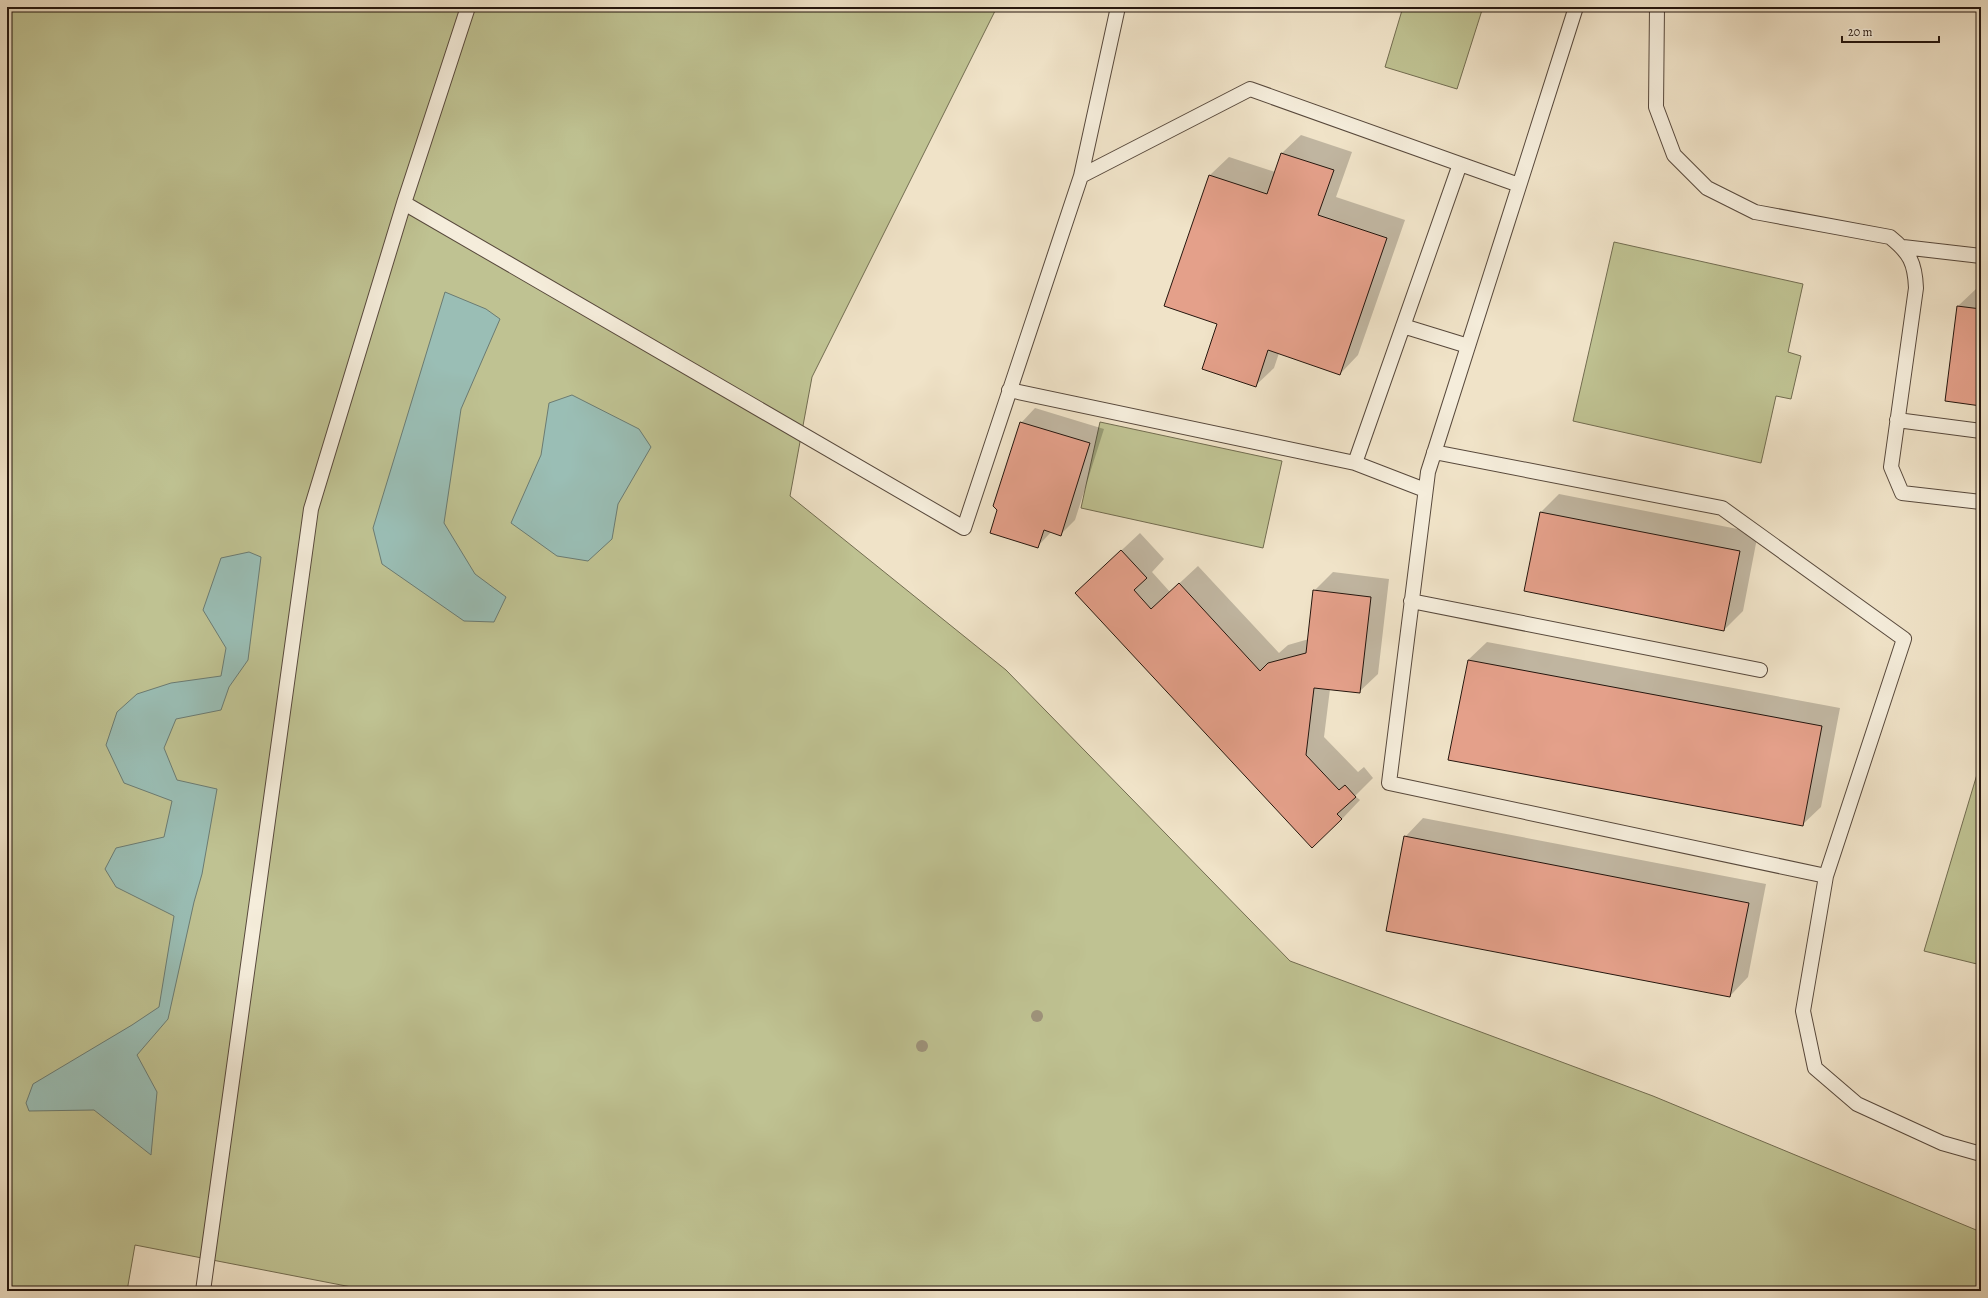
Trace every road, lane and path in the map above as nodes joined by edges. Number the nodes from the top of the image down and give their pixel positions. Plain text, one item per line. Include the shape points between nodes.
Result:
1 (468, 7) edge
2 (1118, 7) edge
3 (1576, 7) edge
4 (1657, 7) edge
5 (1460, 164) junction
6 (1081, 176) junction
7 (1519, 185) junction
8 (404, 203) junction
9 (1903, 247) junction
10 (1981, 256) edge
11 (1403, 326) junction
12 (1468, 346) junction
13 (1010, 390) junction
14 (1897, 420) junction
15 (1981, 431) edge
16 (1434, 452) junction
17 (1355, 463) junction
18 (1425, 490) junction
19 (1981, 502) edge
20 (1412, 601) junction
21 (1760, 670) dead end
22 (1826, 876) junction
23 (1981, 1154) edge
24 (203, 1291) edge

1 - 8 lane
2 - 6 lane
3 - 7 lane
4 - 9 lane via 1656,107 1674,155 1707,188 1755,212 1890,237
5 - 6 lane via 1250,89
5 - 7 lane
5 - 11 lane
6 - 13 lane
7 - 12 lane
8 - 13 lane via 964,528
8 - 24 lane via 311,509
9 - 10 lane
9 - 14 lane via 1915,269 1916,288
11 - 12 lane
11 - 17 lane
12 - 16 lane
13 - 17 lane
14 - 15 lane
14 - 19 lane via 1891,467 1902,493
16 - 18 lane
16 - 22 lane via 1722,508 1904,639
17 - 18 lane
18 - 20 lane
20 - 21 lane
20 - 22 lane via 1389,783
22 - 23 lane via 1803,1011 1815,1068 1857,1104 1942,1142

